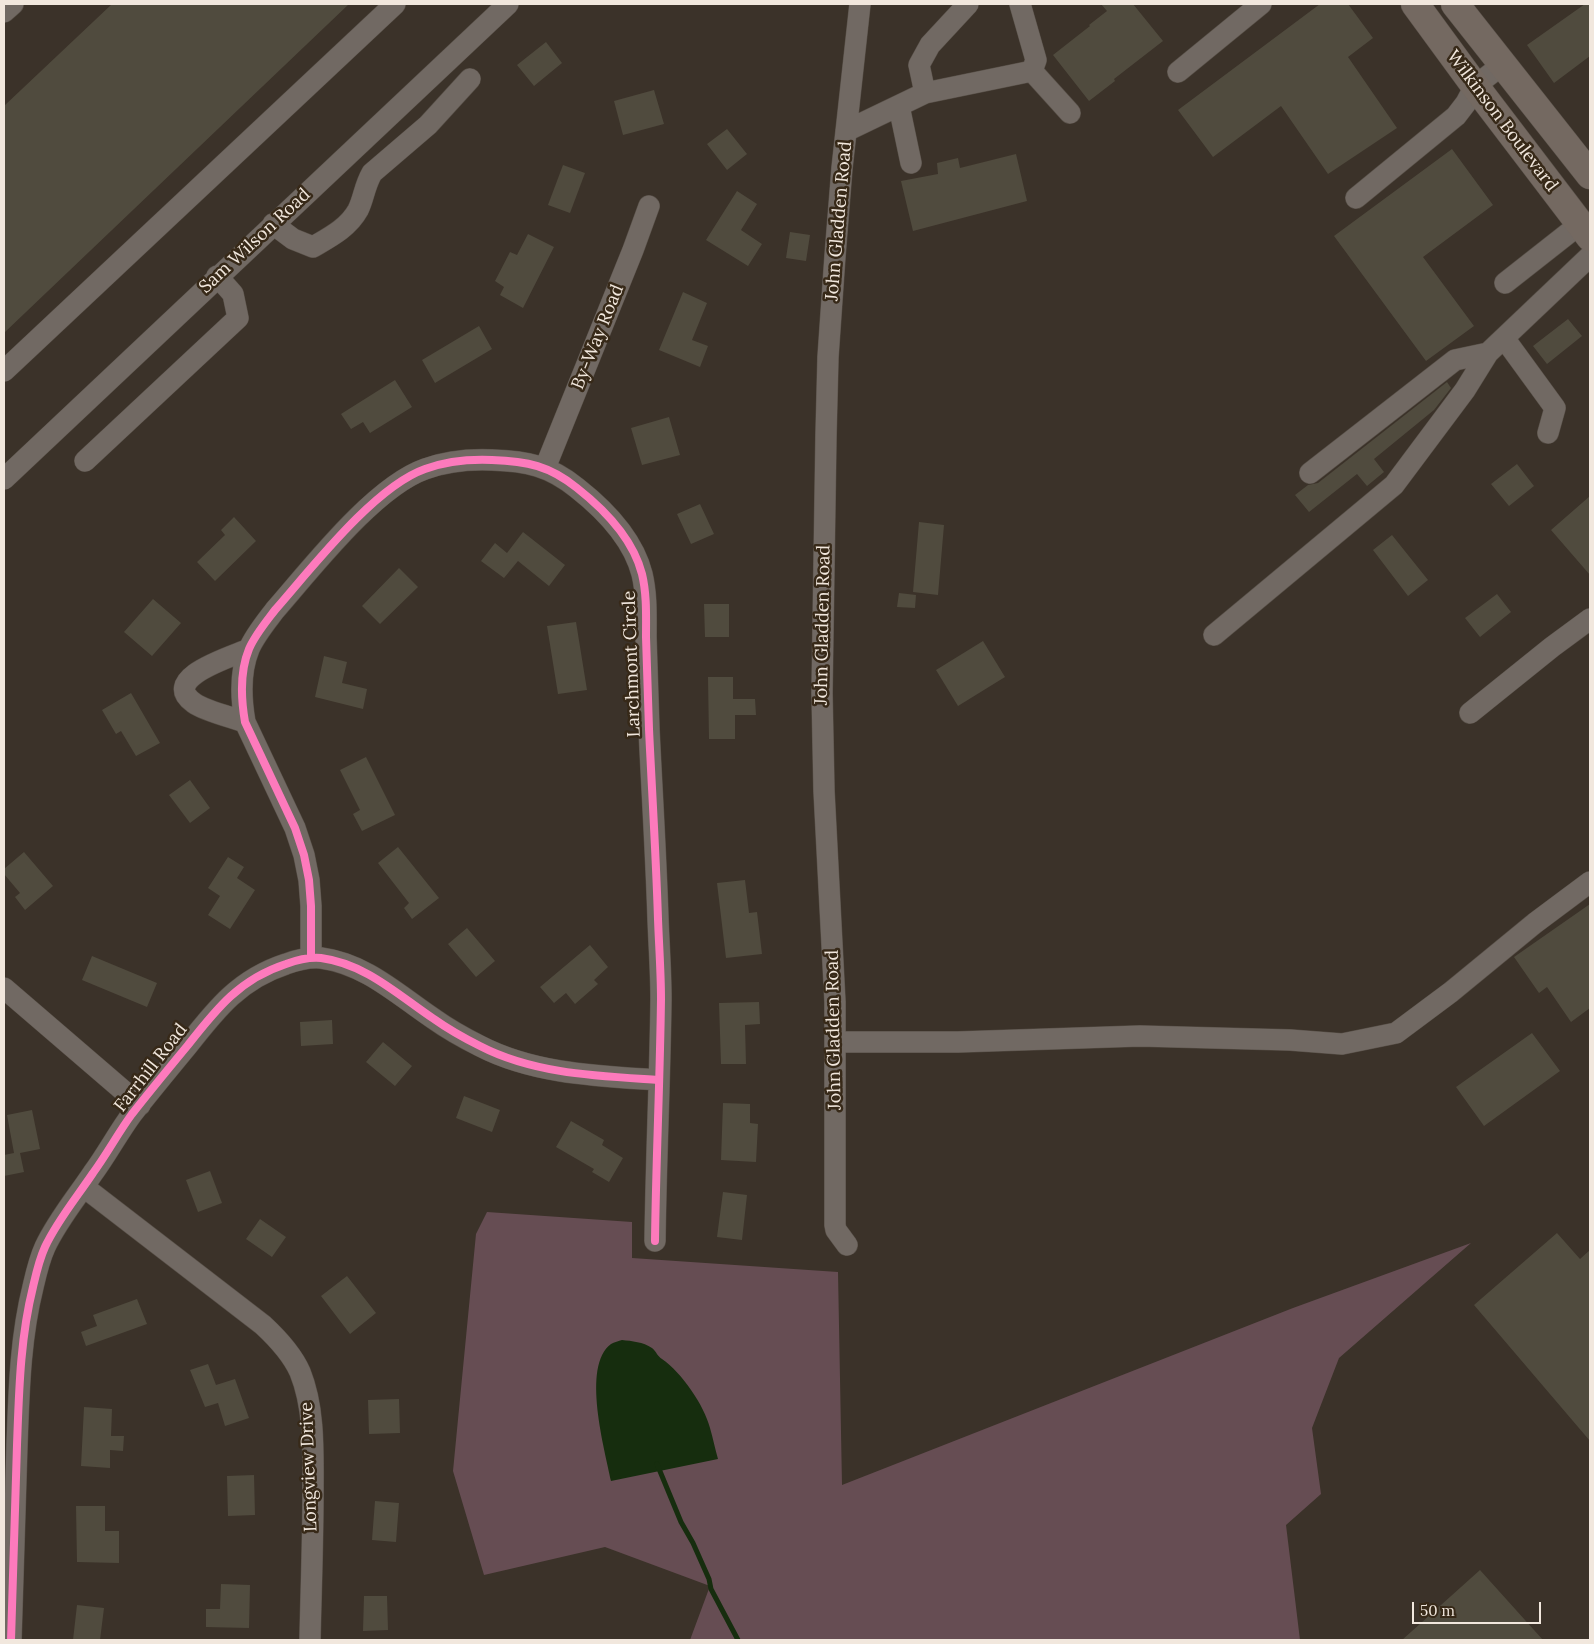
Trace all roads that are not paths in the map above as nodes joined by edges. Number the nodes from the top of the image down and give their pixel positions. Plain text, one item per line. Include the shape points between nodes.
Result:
1 (13, 4) edge
2 (395, 4) edge
3 (508, 4) edge
4 (860, 4) edge
5 (968, 4) edge
6 (1020, 4) edge
7 (1261, 4) edge
8 (1415, 4) edge
9 (1455, 4) edge
10 (4, 12) edge
11 (1502, 65) junction
12 (1032, 71) junction
13 (1178, 72) dead end
14 (470, 79) dead end
15 (1475, 86) junction
16 (925, 93) junction
17 (899, 106) junction
18 (1070, 113) dead end
19 (846, 131) junction
20 (911, 162) dead end
21 (1590, 175) edge
22 (1356, 198) dead end
23 (649, 206) dead end
24 (273, 224) junction
25 (1585, 230) edge
26 (1590, 256) edge
27 (217, 276) junction
28 (1504, 283) dead end
29 (1504, 338) junction
30 (1488, 353) junction
31 (4, 371) edge
32 (1548, 433) dead end
33 (85, 461) dead end
34 (545, 468) junction
35 (1310, 473) dead end
36 (4, 479) edge
37 (1590, 619) edge
38 (1214, 635) dead end
39 (249, 649) junction
40 (1470, 713) dead end
41 (245, 722) junction
42 (1590, 882) edge
43 (311, 958) junction
44 (4, 988) edge
45 (836, 1042) junction
46 (658, 1080) junction
47 (140, 1105) junction
48 (84, 1187) junction
49 (655, 1241) dead end
50 (847, 1245) dead end
51 (11, 1640) edge
52 (310, 1640) edge

1 - 10 street
2 - 31 street
3 - 24 street, Sam Wilson Road
4 - 19 street, John Gladden Road
5 - 16 street via 930,45 919,65
6 - 12 street via 1036,60
7 - 13 street
8 - 15 main road, Wilkinson Boulevard
9 - 11 main road, Wilkinson Boulevard
11 - 15 street
11 - 21 main road, Wilkinson Boulevard
12 - 16 street
12 - 18 street
14 - 24 street via 428,125 372,173 358,209 342,230 313,247 293,239
15 - 22 street via 1456,116
15 - 25 main road, Wilkinson Boulevard
16 - 17 street
17 - 19 street
17 - 20 street
19 - 45 street, John Gladden Road via 828,357 822,693
23 - 34 street, By-Way Road
24 - 27 street, Sam Wilson Road
25 - 28 street
26 - 29 street
27 - 33 street via 233,294 238,318
27 - 36 street, Sam Wilson Road
29 - 30 street
29 - 32 street via 1554,408
30 - 35 street via 1454,360
30 - 38 street via 1465,390 1394,485
34 - 39 street, Larchmont Circle via 511,460 452,461 423,470 392,487 355,522 275,610
34 - 46 street, Larchmont Circle via 568,481 607,515 634,553 642,574 646,596 647,693 661,997
37 - 40 street
39 - 41 street, Larchmont Circle via 242,683
39 - 41 street via 194,673 185,688 187,698 196,705
41 - 43 street, Larchmont Circle via 304,855 309,880
42 - 45 street via 1396,1032 1342,1044 1140,1036
43 - 46 street, Farrhill Road via 341,962 362,970 469,1041 512,1059 585,1075
43 - 47 street, Farrhill Road via 272,969 236,990
44 - 47 street
45 - 50 street, John Gladden Road via 835,1225
46 - 49 street, Larchmont Circle
47 - 48 street, Farrhill Road
48 - 51 street, Farrhill Road via 46,1246 24,1329 19,1382
48 - 52 street, Longview Drive via 263,1325 279,1340 299,1371 310,1413 313,1456

